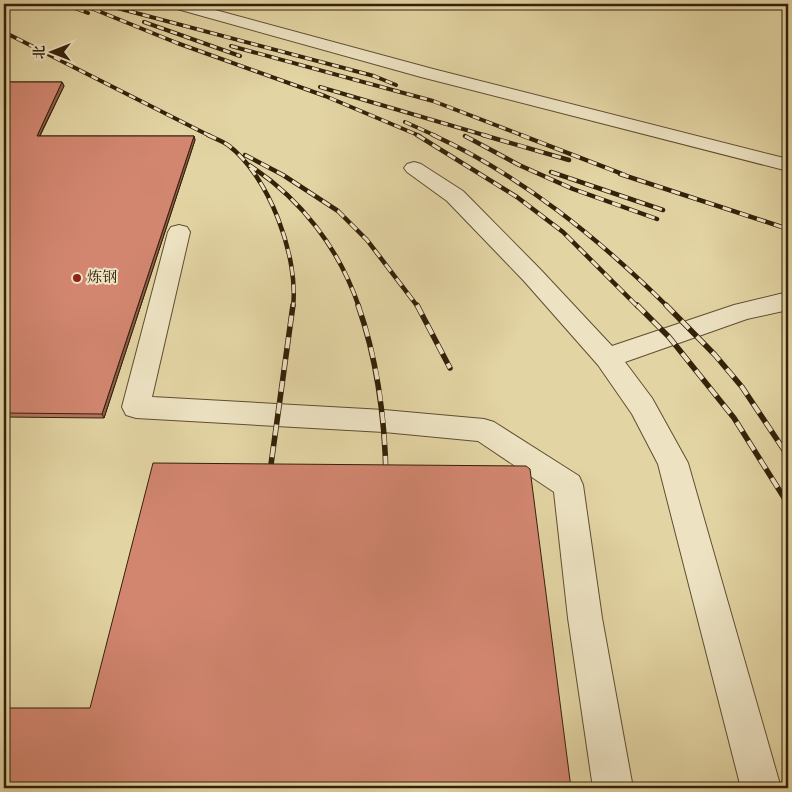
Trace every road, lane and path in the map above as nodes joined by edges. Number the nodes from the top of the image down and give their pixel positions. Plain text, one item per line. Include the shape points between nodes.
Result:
1 (176, 4) edge
2 (788, 165) edge
3 (414, 168) dead end
4 (179, 232) dead end
5 (788, 301) edge
6 (607, 358) junction
7 (613, 788) edge
8 (761, 788) edge

1 - 2 lane via 427,73
3 - 6 lane via 454,196
4 - 7 lane via 136,408 374,420 484,430 568,485
5 - 6 lane via 743,311
6 - 8 lane via 642,406 673,463

